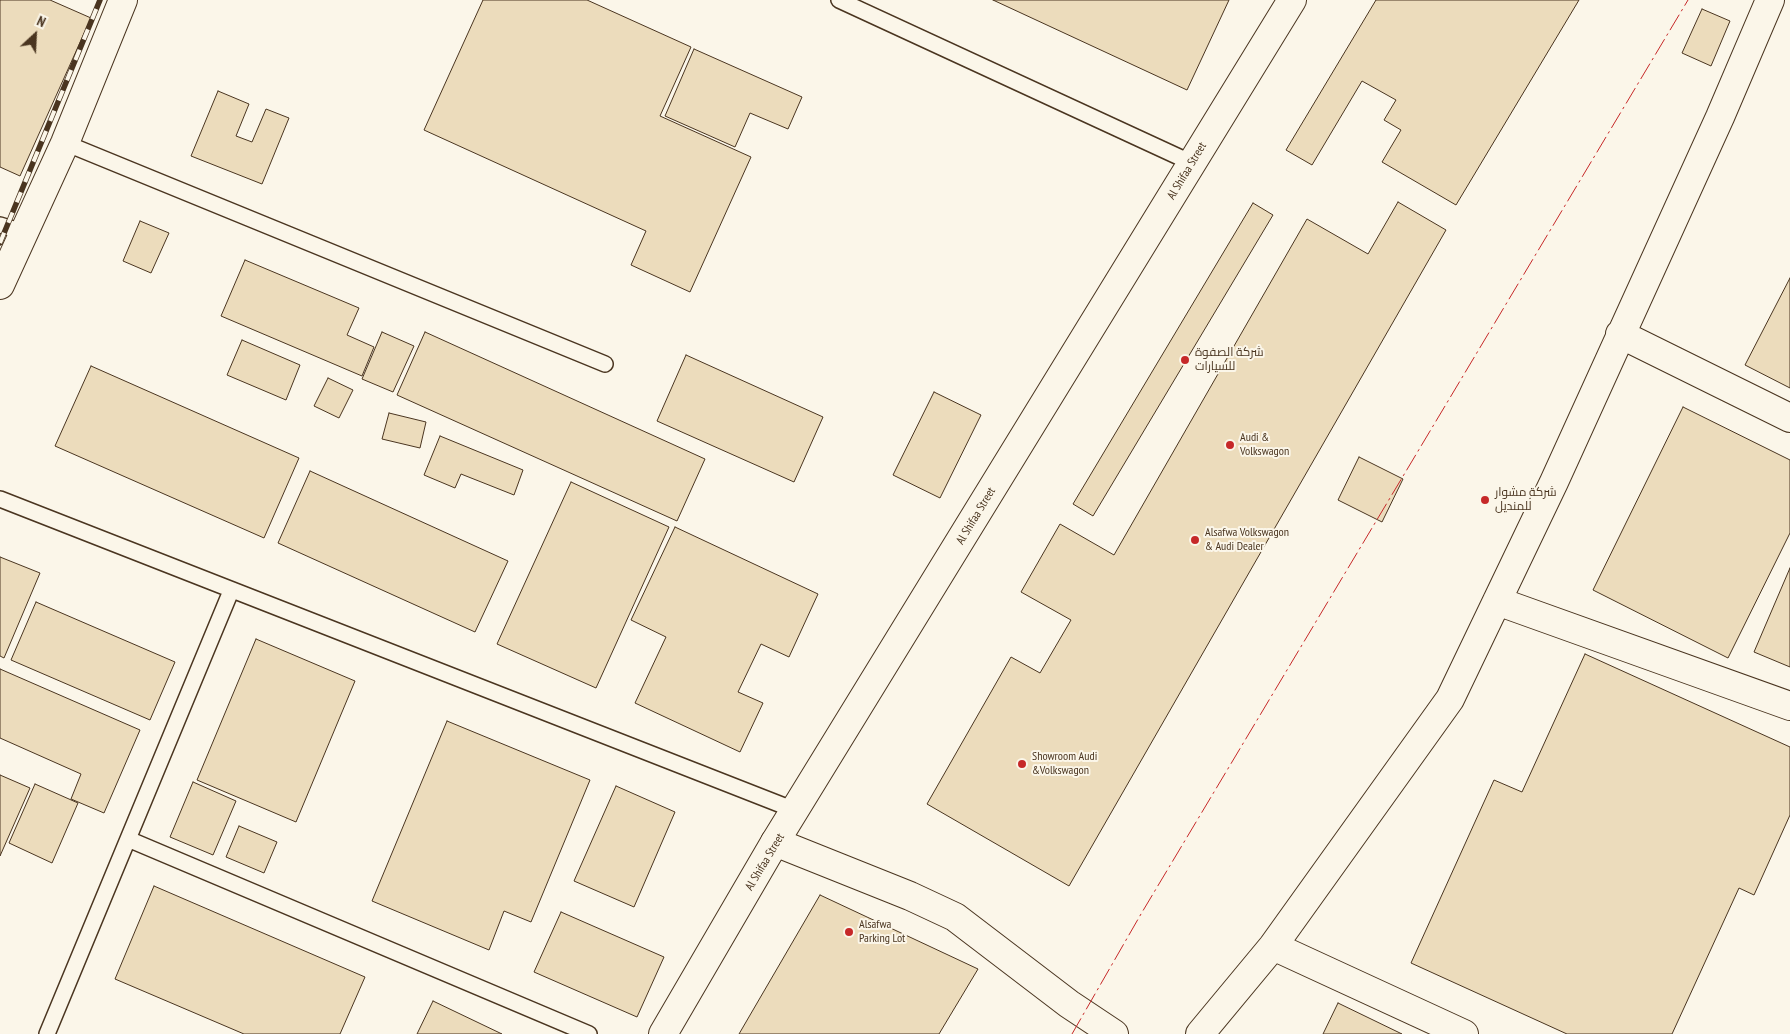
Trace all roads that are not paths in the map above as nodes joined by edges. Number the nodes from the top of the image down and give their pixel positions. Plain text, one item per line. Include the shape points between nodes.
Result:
1 (123, 0) edge
2 (839, 0) edge
3 (1292, 0) edge
4 (1770, 0) edge
5 (65, 144) junction
6 (1192, 163) junction
7 (11, 228) edge
8 (0, 285) edge
9 (1620, 334) junction
10 (605, 364) dead end
11 (1790, 418) edge
12 (0, 499) edge
13 (231, 591) junction
14 (1497, 601) junction
15 (1790, 706) edge
16 (796, 811) junction
17 (128, 839) junction
18 (775, 842) junction
19 (1273, 946) junction
20 (47, 1034) edge
21 (589, 1034) edge
22 (663, 1034) edge
23 (1114, 1034) edge
24 (1200, 1034) edge
25 (1464, 1034) edge

1 - 5 street
2 - 6 lane
3 - 6 street, Al Shifaa Street
4 - 9 street
5 - 7 street
5 - 10 lane
6 - 16 street, Al Shifaa Street
7 - 8 street
9 - 11 street
9 - 14 street
12 - 13 lane
13 - 16 lane
13 - 17 lane
14 - 15 street
14 - 19 street via 1450,699
16 - 18 street, Al Shifaa Street
17 - 20 lane
17 - 21 lane
18 - 22 street, Al Shifaa Street
18 - 23 street via 955,917 1069,1004
19 - 24 street
19 - 25 street

